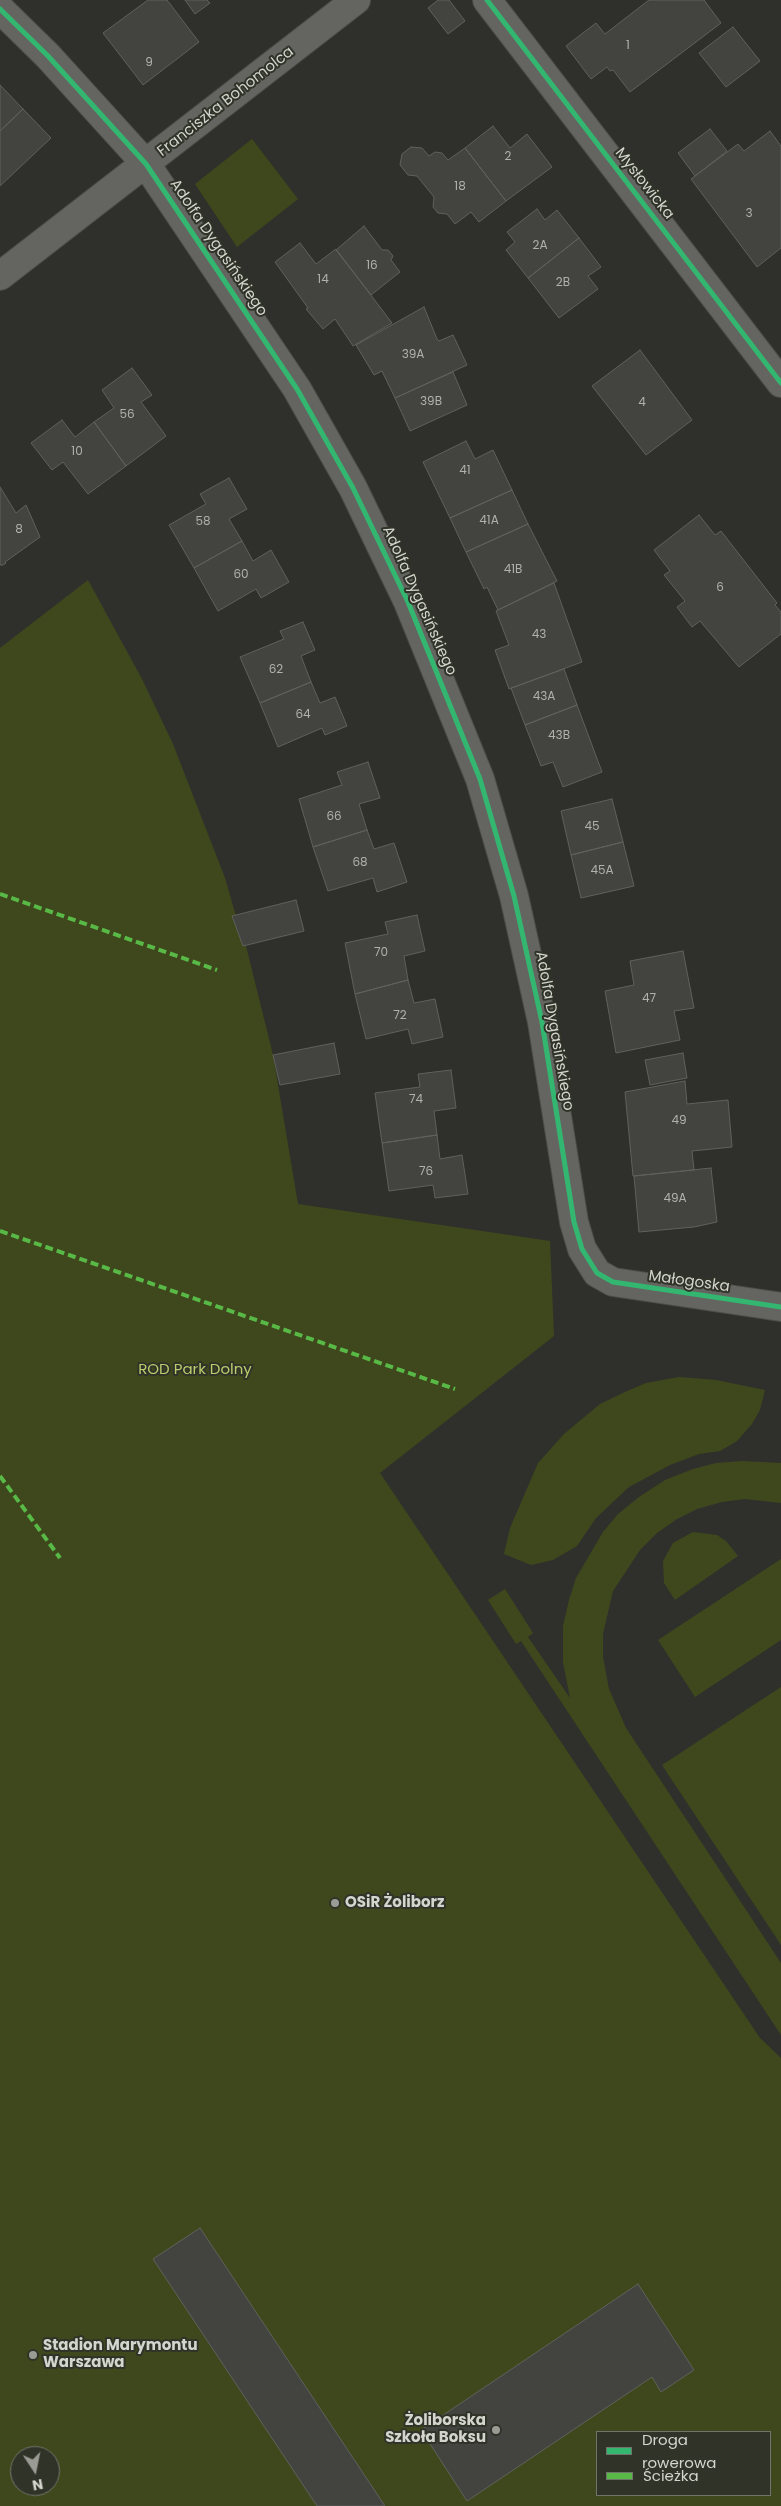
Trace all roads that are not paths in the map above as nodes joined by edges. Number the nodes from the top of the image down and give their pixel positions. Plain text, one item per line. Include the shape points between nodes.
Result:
1 (356, 0) edge
2 (487, 0) edge
3 (0, 9) edge
4 (146, 164) junction
5 (0, 276) edge
6 (781, 383) edge
7 (597, 1273) joint
8 (781, 1307) edge

1 - 4 street, Franciszka Bohomolca
2 - 6 street, Mysłowicka
3 - 4 street, Adolfa Dygasińskiego via 48,56
4 - 5 street, Franciszka Bohomolca
4 - 7 street, Adolfa Dygasińskiego via 302,397 353,488 408,602 446,692 480,779 514,896 542,1022 574,1222 582,1249
7 - 8 street, Małogoska via 628,1286

